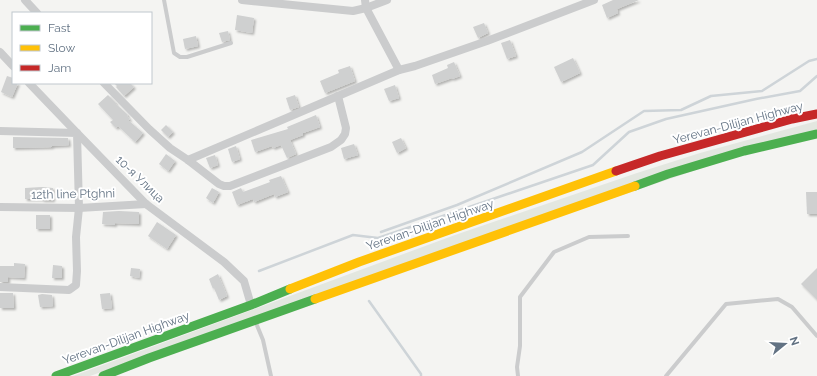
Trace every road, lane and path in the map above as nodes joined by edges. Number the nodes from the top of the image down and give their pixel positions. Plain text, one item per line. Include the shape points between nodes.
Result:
1 (25, 0) edge
2 (164, 0) edge
3 (242, 0) edge
4 (387, 0) edge
5 (594, 0) edge
6 (304, 3) edge
7 (366, 4) edge
8 (36, 12) edge
9 (231, 43) dead end
10 (0, 52) edge
11 (12, 65) edge
12 (400, 70) junction
13 (30, 84) edge
14 (105, 84) edge
15 (338, 96) junction
16 (817, 114) edge
17 (0, 131) edge
18 (77, 133) junction
19 (817, 134) edge
20 (188, 160) junction
21 (146, 204) junction
22 (0, 207) edge
23 (79, 208) junction
24 (628, 236) dead end
25 (0, 287) edge
26 (251, 305) junction
27 (255, 320) junction
28 (817, 336) edge
29 (56, 376) edge
30 (103, 376) edge
31 (271, 376) edge
32 (518, 376) edge
33 (666, 376) edge

1 - 8 street
2 - 9 lane via 174,53 180,57
3 - 6 street
4 - 7 street
5 - 12 street via 453,54
6 - 7 street via 353,11
7 - 12 street
10 - 11 street
12 - 15 street
13 - 18 street, 10-я Улица
14 - 20 street via 149,129
15 - 20 street
15 - 20 street via 346,128 341,140 331,147 230,186 219,184
16 - 26 highway, Yerevan-Dilijan Highway via 660,156 359,262
17 - 18 street
18 - 21 street, 10-я Улица
18 - 23 street
19 - 27 highway via 744,151 668,174
21 - 23 street, 12th line Ptghni
21 - 26 street, 10-я Улица via 224,262 244,281
22 - 23 street, 12th line Ptghni
23 - 25 street via 76,285 69,290
24 - 32 lane via 589,237 554,252 520,297
26 - 29 highway, Yerevan-Dilijan Highway
27 - 30 highway
27 - 31 lane via 263,340
28 - 33 lane via 792,307 778,299 726,304

